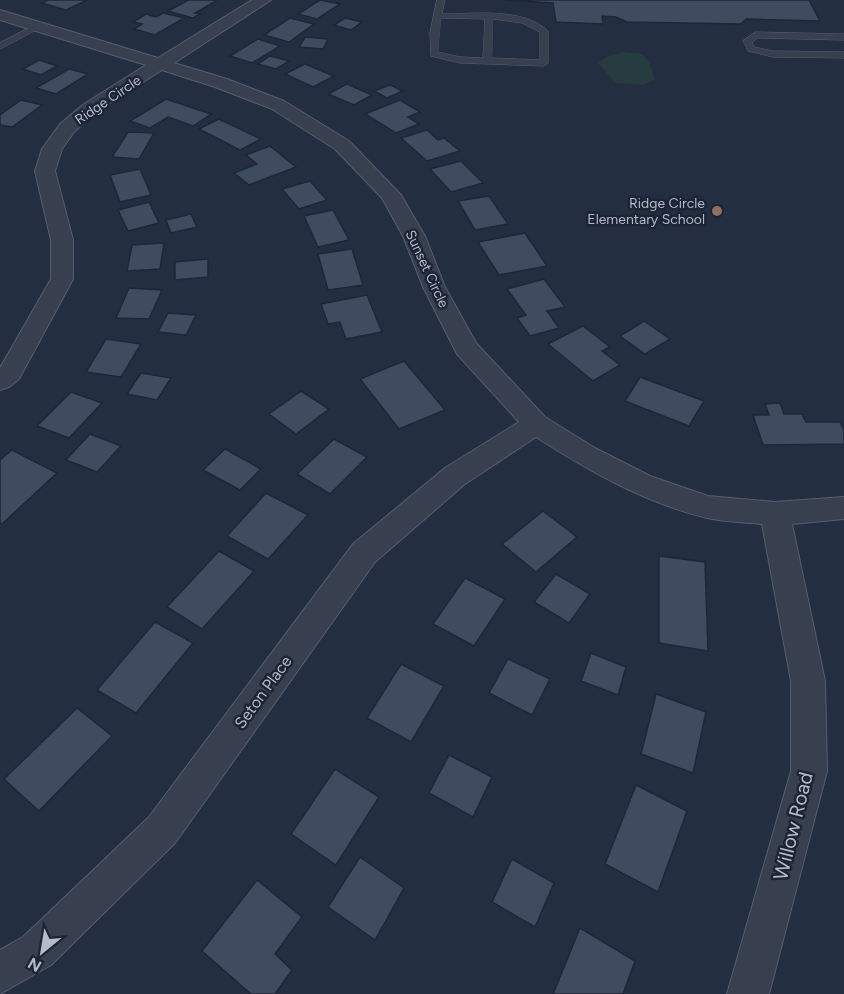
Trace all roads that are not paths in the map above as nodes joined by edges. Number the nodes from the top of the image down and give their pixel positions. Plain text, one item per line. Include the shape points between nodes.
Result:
1 (263, 0) edge
2 (441, 0) edge
3 (1, 16) edge
4 (438, 16) junction
5 (489, 18) junction
6 (38, 27) junction
7 (844, 37) edge
8 (0, 46) edge
9 (844, 55) edge
10 (487, 61) junction
11 (159, 65) junction
12 (0, 381) edge
13 (536, 424) junction
14 (844, 508) edge
15 (775, 514) junction
16 (0, 973) edge
17 (748, 994) edge

1 - 11 street, Ridge Circle
2 - 4 lane
3 - 6 street, Sunset Circle
4 - 5 lane
4 - 10 lane via 434,54
5 - 10 lane
5 - 10 lane via 520,19 539,26 544,31 544,63
6 - 8 lane
6 - 11 street, Sunset Circle
7 - 9 lane via 756,35 747,40 751,49 773,54
11 - 12 street, Ridge Circle via 90,108 67,128 52,149 45,171 62,240 62,279 10,373
11 - 13 street, Sunset Circle via 278,105 342,145 391,195 466,348
13 - 15 street, Sunset Circle via 640,484 708,507
13 - 16 street, Seton Place via 455,476 364,553 162,830 37,951
14 - 15 street, Sunset Circle
15 - 17 street, Willow Road via 808,681 809,771

